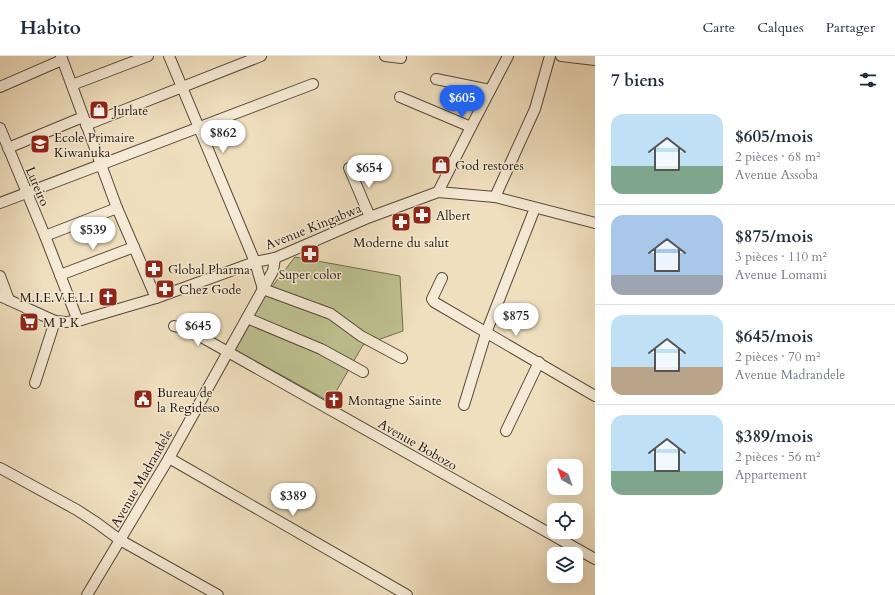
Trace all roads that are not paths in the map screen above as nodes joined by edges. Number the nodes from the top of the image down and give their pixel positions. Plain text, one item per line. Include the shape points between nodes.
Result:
1 (148, 56) edge
2 (169, 56) edge
3 (261, 56) edge
4 (385, 56) edge
5 (508, 56) edge
6 (550, 56) edge
7 (561, 56) edge
8 (61, 58) edge
9 (401, 58) dead end
10 (595, 60) edge
11 (436, 80) dead end
12 (313, 84) dead end
13 (72, 85) junction
14 (182, 86) junction
15 (0, 87) edge
16 (490, 90) junction
17 (400, 97) dead end
18 (85, 121) junction
19 (471, 127) junction
20 (0, 128) edge
21 (200, 128) junction
22 (8, 148) junction
23 (101, 165) junction
24 (349, 168) dead end
25 (438, 192) junction
26 (27, 193) junction
27 (495, 198) junction
28 (0, 203) edge
29 (117, 208) junction
30 (534, 208) junction
31 (370, 217) junction
32 (595, 223) edge
33 (45, 236) junction
34 (134, 247) junction
35 (275, 258) junction
36 (255, 262) junction
37 (60, 275) junction
38 (0, 276) edge
39 (442, 278) dead end
40 (263, 289) junction
41 (5, 298) edge
42 (156, 298) junction
43 (248, 318) junction
44 (55, 321) junction
45 (78, 321) junction
46 (174, 326) dead end
47 (486, 333) junction
48 (228, 352) junction
49 (402, 358) dead end
50 (539, 362) junction
51 (363, 372) dead end
52 (35, 383) dead end
53 (595, 396) edge
54 (464, 405) dead end
55 (506, 431) dead end
56 (169, 458) junction
57 (0, 468) edge
58 (120, 540) junction
59 (595, 559) edge
60 (87, 595) edge
61 (218, 595) edge
62 (407, 595) edge

1 - 13 street
2 - 14 street
3 - 14 street
4 - 9 street
5 - 16 street
6 - 27 street via 536,109
7 - 10 street
8 - 13 street
8 - 15 street
11 - 16 street
12 - 21 street
13 - 18 street
14 - 18 street
14 - 21 street
16 - 19 street
17 - 19 street
18 - 22 street
18 - 23 street
19 - 25 street
20 - 22 street, Lureiro
21 - 23 street
21 - 36 street
22 - 26 street, Lureiro
23 - 26 street
23 - 29 street
24 - 31 street
25 - 27 street, Avenue Kingabwa
25 - 31 street, Avenue Kingabwa
26 - 28 street
26 - 33 street, Lureiro
27 - 30 street, Avenue Kingabwa
29 - 33 street
29 - 34 street
30 - 32 street, Avenue Kingabwa
30 - 47 street
31 - 35 street, Avenue Kingabwa
33 - 37 street, Lureiro
34 - 37 street
34 - 42 street
35 - 36 street, Avenue Kingabwa
35 - 40 street, Avenue Madrandele via 273,271
36 - 40 street
36 - 42 street, Avenue Kingabwa
37 - 45 street, Lureiro
38 - 41 street
39 - 47 street via 432,299 434,302
40 - 43 street, Avenue Madrandele
40 - 49 street via 331,314 361,336
41 - 44 street, Avenue Kingabwa
42 - 45 street, Avenue Kingabwa
43 - 48 street, Avenue Madrandele
43 - 51 street via 321,348
44 - 45 street, Avenue Kingabwa
44 - 52 street
46 - 48 street, Avenue Bobozo via 189,330
47 - 50 street
47 - 54 street
48 - 56 street, Avenue Madrandele
48 - 59 street, Avenue Bobozo
50 - 53 street
50 - 55 street
56 - 58 street, Avenue Madrandele
56 - 62 street
57 - 58 street via 77,510
58 - 60 street, Avenue Madrandele
58 - 61 street

